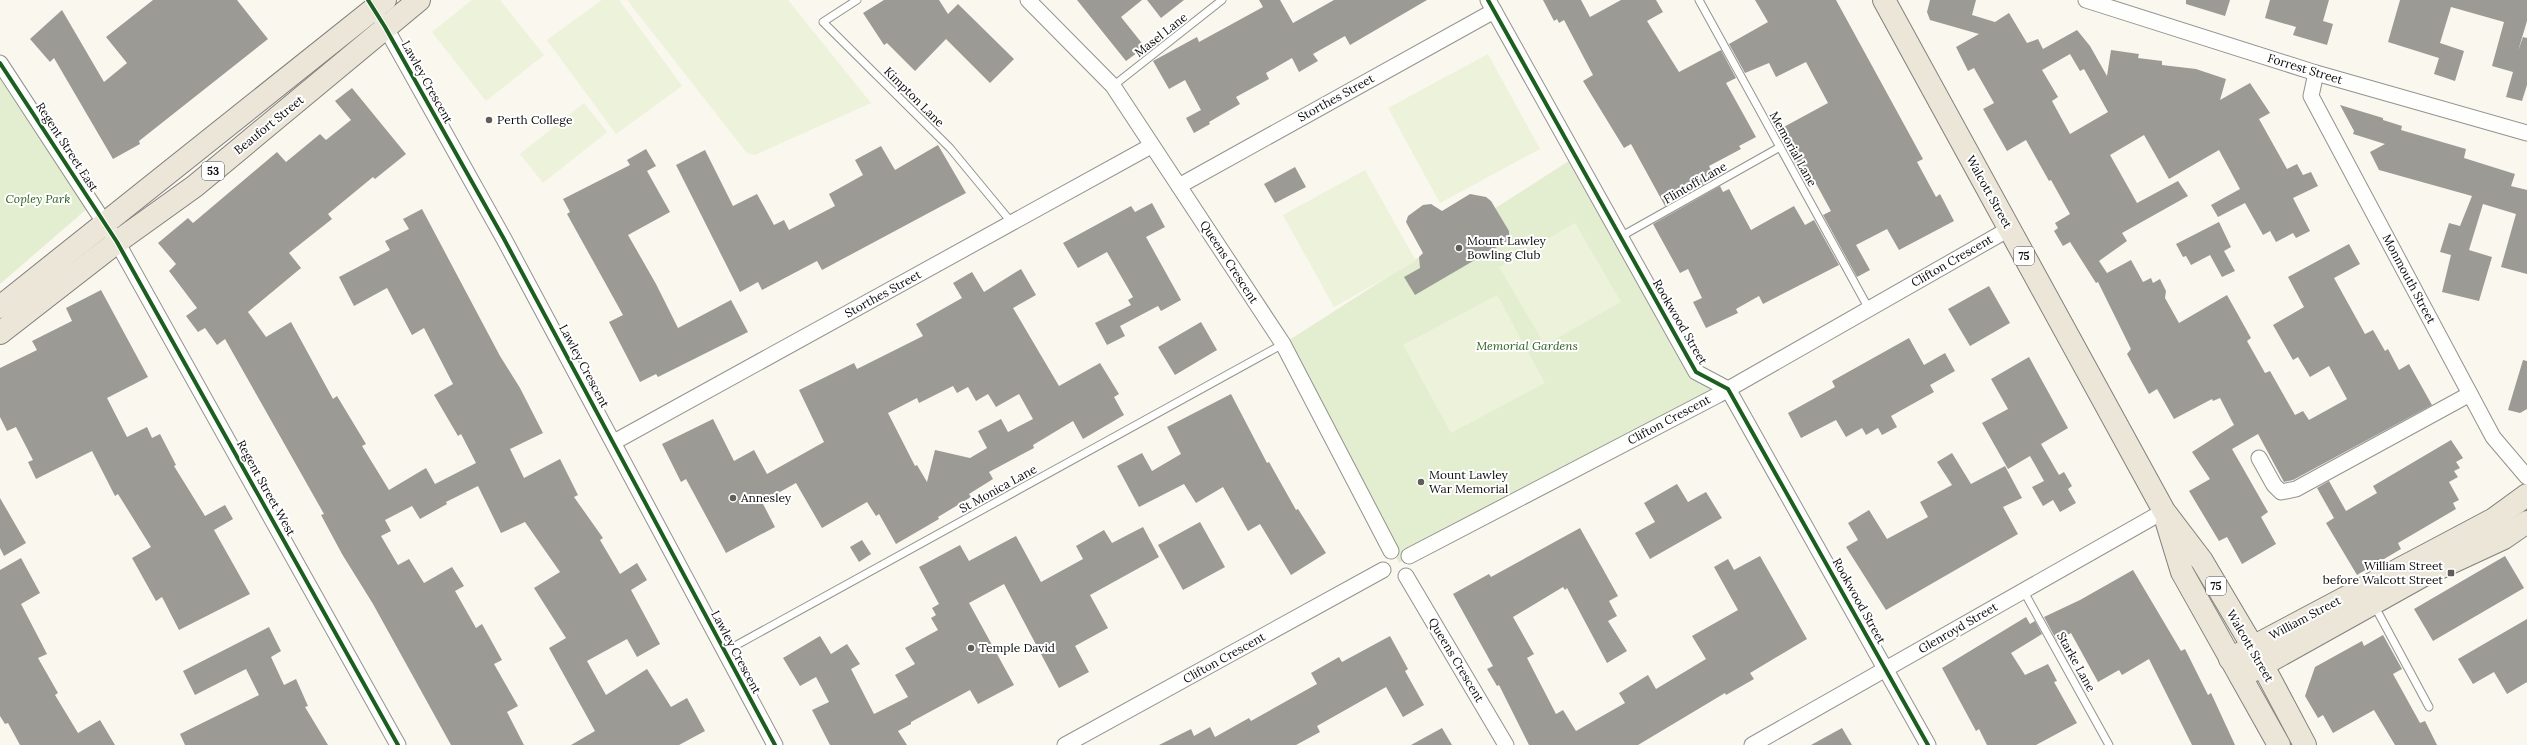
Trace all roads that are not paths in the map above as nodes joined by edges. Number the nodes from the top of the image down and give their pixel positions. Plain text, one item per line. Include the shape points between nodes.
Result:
1 (419, 0) edge
2 (857, 0) edge
3 (1028, 0) edge
4 (1222, 0) edge
5 (1699, 0) edge
6 (1884, 0) edge
7 (2086, 0) edge
8 (376, 3) edge
9 (1491, 6) edge
10 (385, 27) junction
11 (0, 63) edge
12 (2316, 73) junction
13 (1113, 86) junction
14 (2527, 133) edge
15 (1152, 146) junction
16 (1780, 147) junction
17 (1179, 186) junction
18 (1012, 223) junction
19 (106, 224) junction
20 (2009, 229) junction
21 (1620, 238) junction
22 (117, 242) junction
23 (0, 307) edge
24 (1869, 309) junction
25 (0, 333) edge
26 (1283, 344) junction
27 (1728, 389) junction
28 (2470, 394) junction
29 (614, 442) junction
30 (2259, 458) dead end
31 (2527, 477) edge
32 (2527, 495) edge
33 (2164, 511) junction
34 (2527, 522) edge
35 (1391, 551) junction
36 (1409, 556) junction
37 (1383, 570) junction
38 (1406, 576) junction
39 (2023, 590) junction
40 (2373, 603) junction
41 (724, 652) junction
42 (2258, 656) junction
43 (2235, 668) junction
44 (1886, 669) junction
45 (2429, 707) dead end
46 (398, 745) edge
47 (775, 745) edge
48 (1065, 745) edge
49 (1506, 745) edge
50 (1752, 745) edge
51 (1928, 745) edge
52 (2109, 745) edge
53 (2279, 745) edge
54 (2304, 745) edge

1 - 10 main road, Beaufort Street / 53
2 - 18 lane, Kimpton Lane via 823,22 950,148
3 - 13 street, Queens Crescent
4 - 13 lane, Masel Lane
5 - 16 lane, Memorial Lane
6 - 20 main road, Walcott Street / 75
7 - 12 street, Forrest Street
8 - 10 street, Lawley Crescent
8 - 19 main road, Beaufort Street / 53
9 - 17 street, Storthes Street
9 - 21 street, Rookwood Street
10 - 22 main road, Beaufort Street / 53 via 195,186
10 - 29 street, Lawley Crescent
11 - 19 street, Regent Street East
12 - 14 street, Forrest Street
12 - 28 street, Monmouth Street via 2311,96
13 - 15 street, Queens Crescent
15 - 17 street, Queens Crescent
15 - 18 street, Storthes Street
16 - 21 lane, Flintoff Lane
16 - 24 lane, Memorial Lane
17 - 26 street, Queens Crescent
18 - 29 street, Storthes Street
19 - 22 street, Regent Street East
19 - 23 main road, Beaufort Street / 53
20 - 24 street, Clifton Crescent
20 - 33 main road, Walcott Street / 75
21 - 27 street, Rookwood Street via 1696,372
22 - 25 main road, Beaufort Street / 53
22 - 46 street, Regent Street West
24 - 27 street, Clifton Crescent
26 - 35 street, Queens Crescent
26 - 41 lane, St Monica Lane
27 - 36 street, Clifton Crescent
27 - 44 street, Rookwood Street
28 - 30 street via 2296,489 2281,492 2274,485
28 - 31 street, Monmouth Street via 2493,437
29 - 41 street, Lawley Crescent
32 - 42 main road, William Street via 2494,519
33 - 39 street, Glenroyd Street
33 - 42 main road, Walcott Street / 75 via 2202,560
33 - 43 main road, Walcott Street / 75 via 2182,572
34 - 40 main road, William Street via 2504,538 2424,575
35 - 36 street via 1401,550
35 - 37 street via 1384,557
36 - 38 street via 1410,569
37 - 38 street via 1393,578
37 - 48 street, Clifton Crescent
38 - 49 street, Queens Crescent
39 - 44 street, Glenroyd Street
39 - 52 lane, Starke Lane
40 - 42 main road, William Street
40 - 45 lane
41 - 47 street, Lawley Crescent
42 - 43 main road, William Street
42 - 54 main road, Walcott Street / 75
43 - 53 main road, Walcott Street / 75
44 - 50 street, Glenroyd Street
44 - 51 street, Rookwood Street

